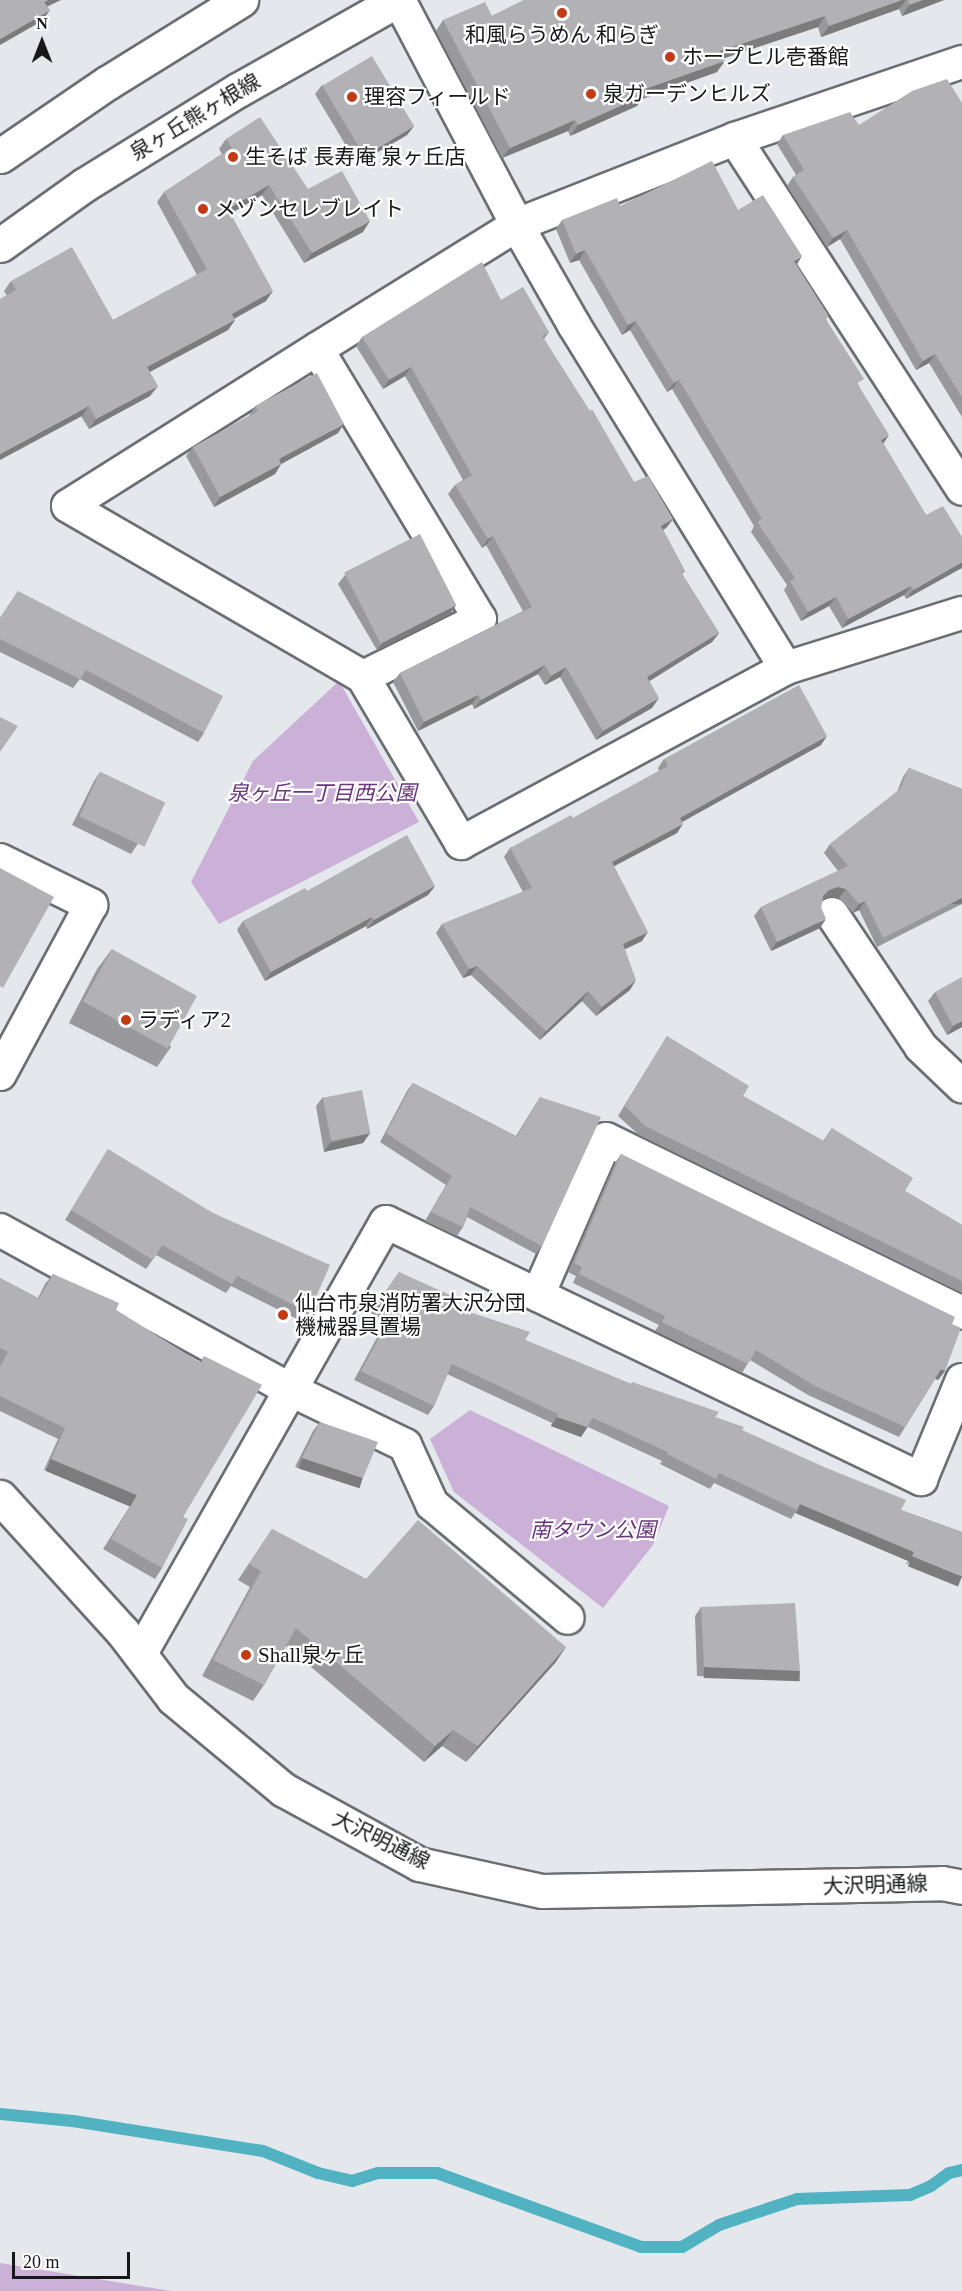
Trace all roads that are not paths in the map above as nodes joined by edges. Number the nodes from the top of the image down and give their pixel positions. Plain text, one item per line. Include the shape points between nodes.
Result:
1 (241, 0) edge
2 (398, 0) edge
3 (962, 63) edge
4 (735, 139) junction
5 (0, 156) edge
6 (517, 225) junction
7 (0, 245) edge
8 (317, 349) junction
9 (962, 489) edge
10 (962, 613) edge
11 (786, 668) junction
12 (363, 677) junction
13 (0, 860) edge
14 (832, 914) dead end
15 (8, 1041) edge
16 (0, 1074) edge
17 (962, 1086) edge
18 (0, 1230) edge
19 (538, 1295) junction
20 (962, 1313) edge
21 (962, 1380) edge
22 (291, 1390) junction
23 (0, 1497) edge
24 (568, 1618) dead end
25 (140, 1655) junction
26 (962, 1887) edge

1 - 5 street via 107,83
2 - 6 street
2 - 7 street, 泉ヶ丘熊ヶ根線 via 142,149
3 - 4 street
4 - 6 street
4 - 9 street
6 - 8 street
6 - 11 street via 574,325
8 - 12 street via 480,619
8 - 12 street via 68,506
10 - 11 street
11 - 12 street via 461,843
13 - 15 street via 91,905
14 - 17 street via 921,1047
15 - 16 street
18 - 22 street
19 - 20 street via 606,1139
19 - 21 street via 921,1479
19 - 22 street via 386,1222
22 - 24 street via 405,1445 432,1504
22 - 25 street
23 - 25 street, 大沢明通線
25 - 26 street, 大沢明通線 via 173,1698 284,1790 419,1864 542,1891 942,1883

